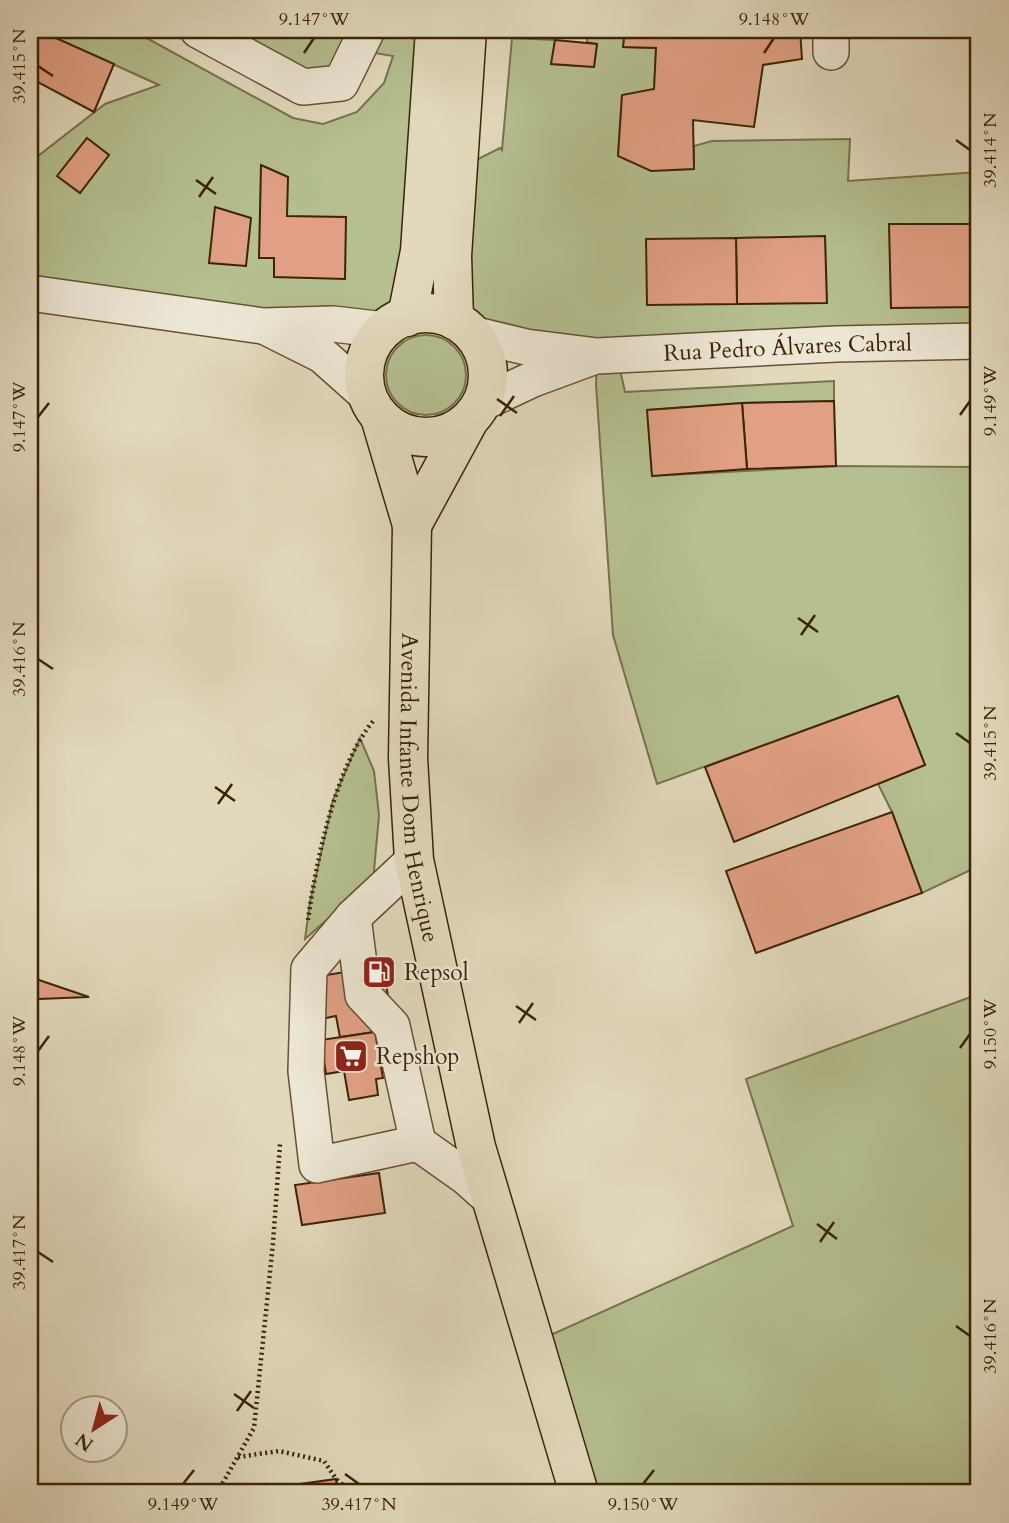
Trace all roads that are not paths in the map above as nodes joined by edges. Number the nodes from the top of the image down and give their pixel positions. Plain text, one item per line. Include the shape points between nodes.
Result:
1 (198, 30) edge
2 (367, 30) edge
3 (442, 30) edge
4 (30, 293) edge
5 (396, 323) junction
6 (263, 326) junction
7 (463, 327) junction
8 (979, 341) edge
9 (597, 356) junction
10 (374, 406) junction
11 (475, 412) junction
12 (412, 526) junction
13 (414, 860) junction
14 (354, 917) junction
15 (418, 1143) junction
16 (493, 1201) junction
17 (579, 1493) edge

1 - 2 street via 303,87 341,83
3 - 5 main road via 421,251
3 - 7 main road via 452,256
4 - 6 street
5 - 6 street
5 - 7 main road via 429,314
5 - 10 main road via 376,338 366,360 365,384
6 - 10 street via 322,355
7 - 9 street via 526,347
7 - 11 main road via 480,344 488,367 486,391
8 - 9 street, Rua Pedro Álvares Cabral
9 - 11 street via 533,379
10 - 11 main road via 400,431 423,437 447,434
10 - 12 main road, Avenida Infante Dom Henrique
11 - 12 main road, Avenida Infante Dom Henrique
12 - 13 main road, Avenida Infante Dom Henrique via 408,758
13 - 14 street
13 - 16 main road, Avenida Infante Dom Henrique via 476,1147
14 - 15 street via 363,995 392,1026
14 - 15 street via 309,969 306,1071 317,1165
15 - 16 street
16 - 17 main road, Avenida Infante Dom Henrique

